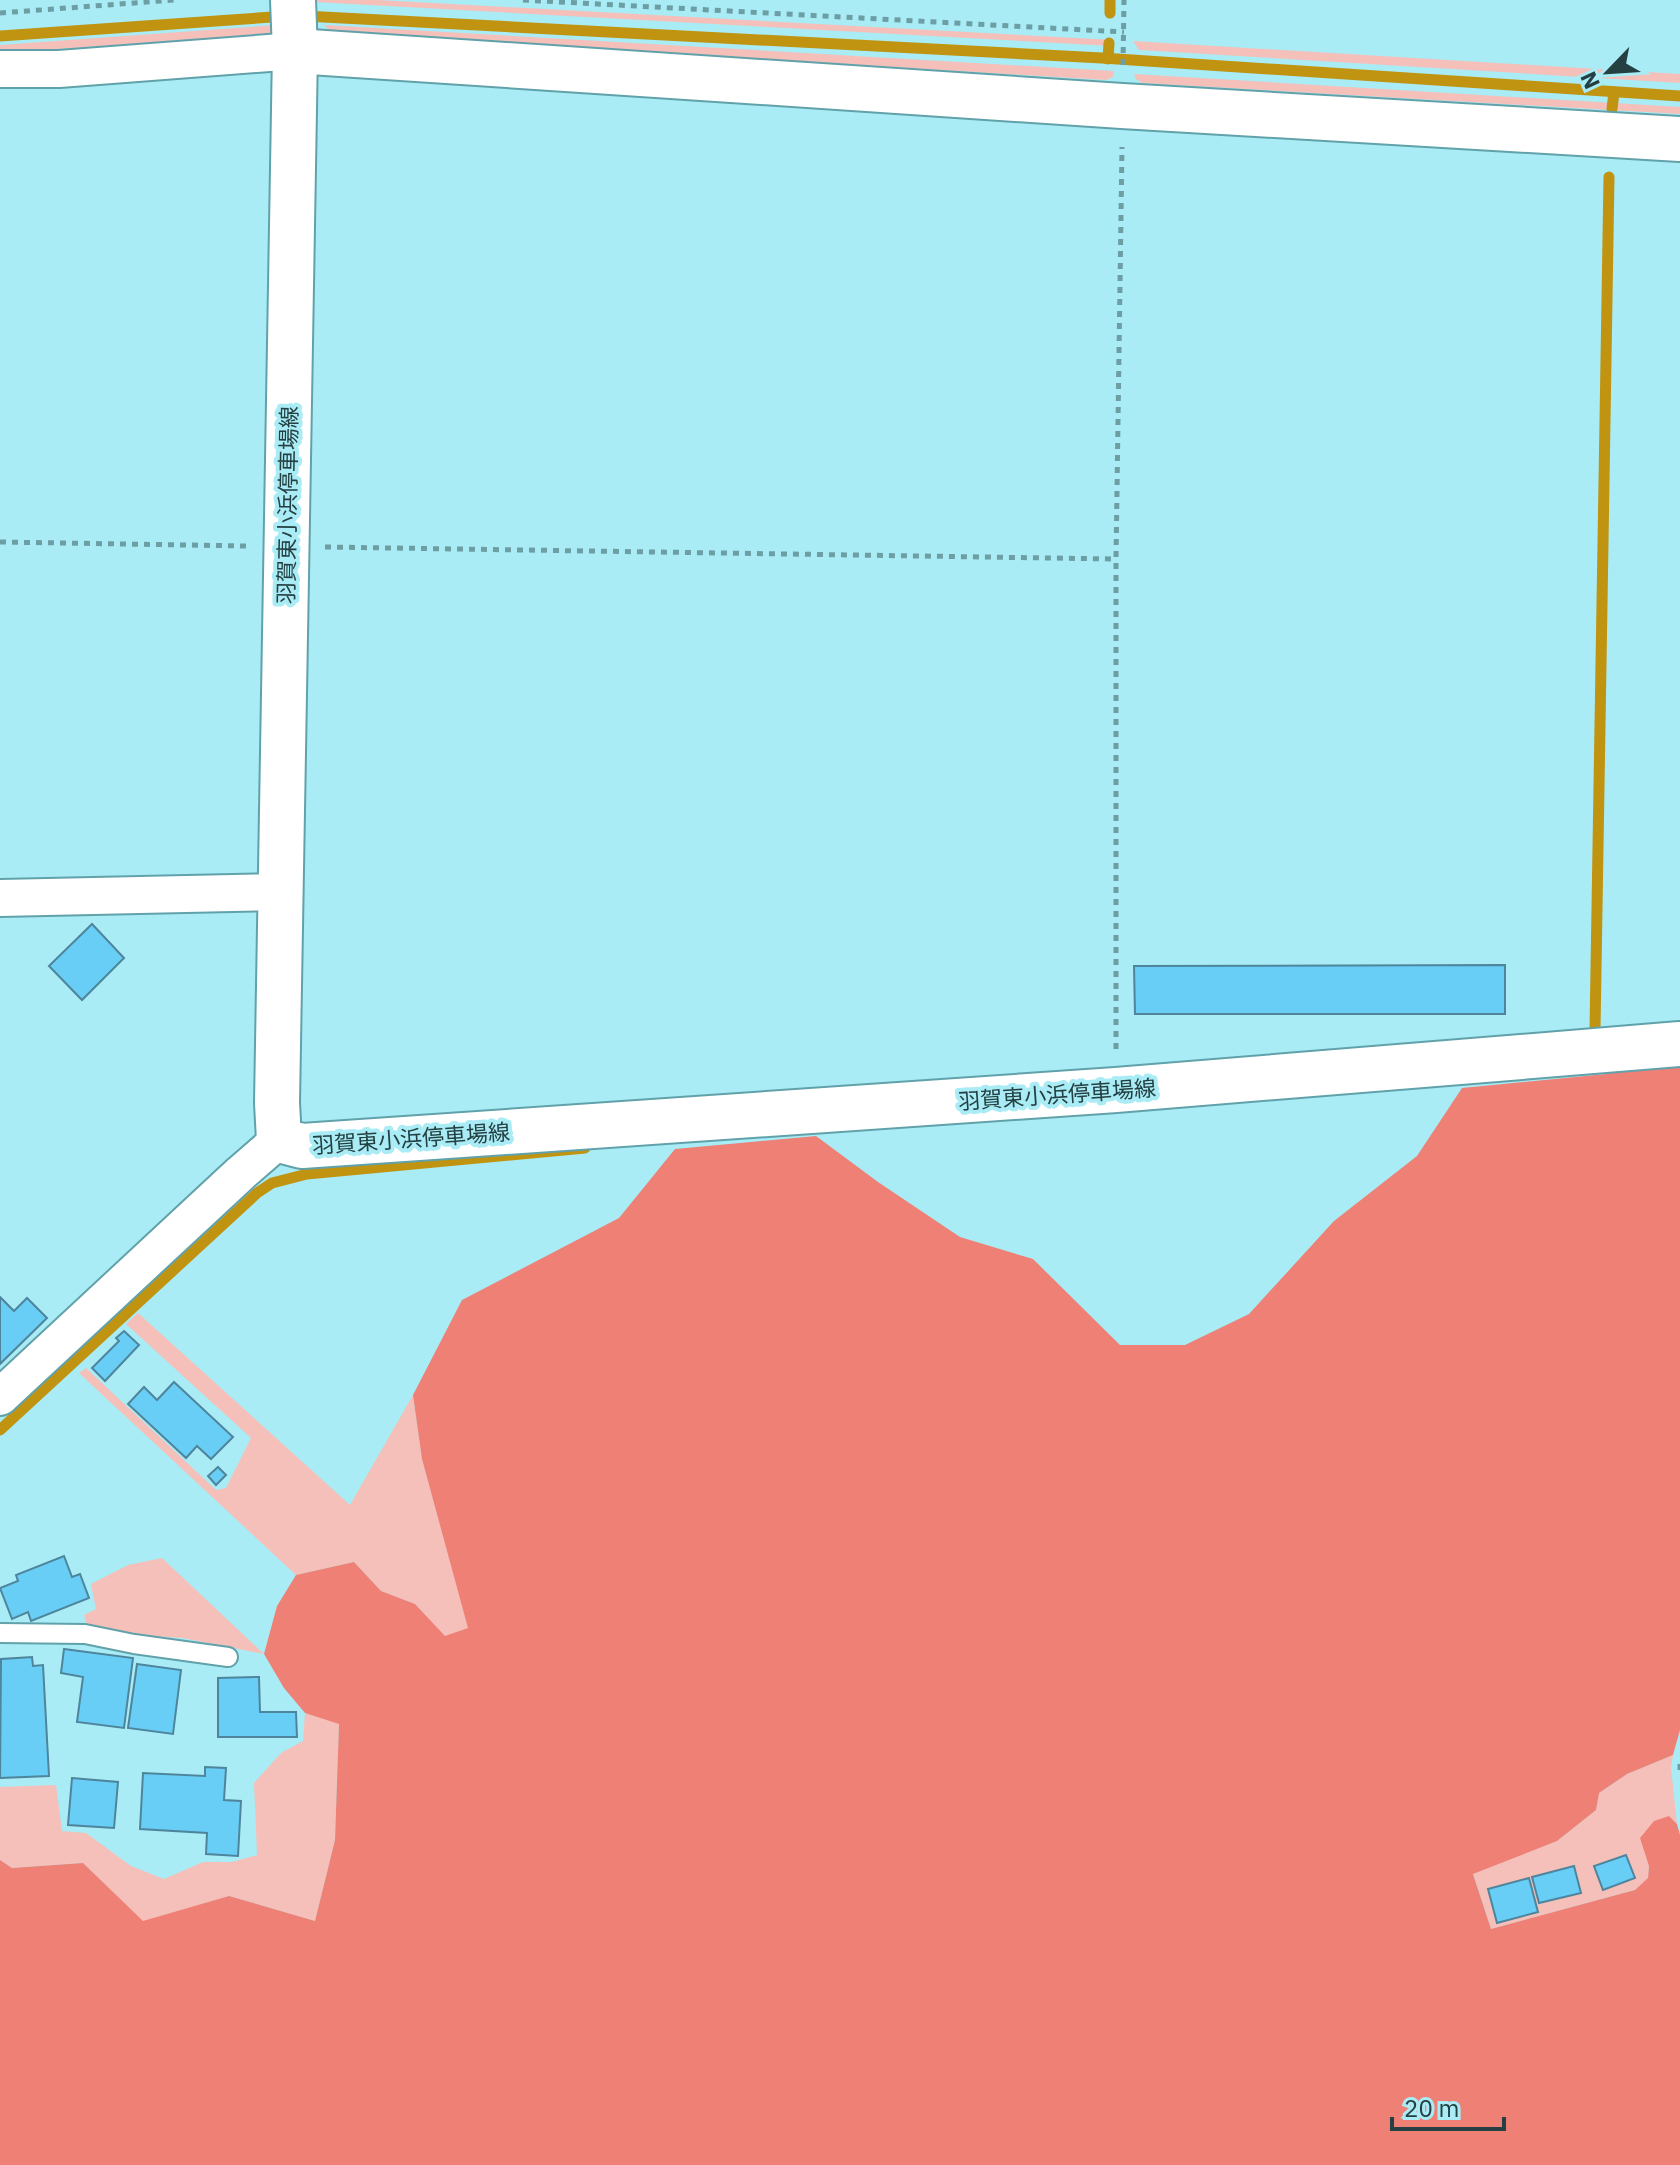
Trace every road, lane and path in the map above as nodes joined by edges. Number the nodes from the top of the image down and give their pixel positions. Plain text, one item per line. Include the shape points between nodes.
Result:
1 (174, 0) edge
2 (523, 0) edge
3 (1124, 0) edge
4 (0, 13) edge
5 (293, 20) edge
6 (1124, 32) junction
7 (0, 69) edge
8 (1123, 90) junction
9 (1680, 139) edge
10 (0, 542) edge
11 (287, 546) junction
12 (1116, 559) junction
13 (280, 892) junction
14 (0, 898) edge
15 (1680, 1044) edge
16 (1116, 1090) junction
17 (279, 1140) junction
18 (0, 1397) edge
19 (0, 1633) edge
20 (228, 1657) dead end
21 (1680, 1764) edge
22 (1680, 1776) edge

1 - 4 path
2 - 6 path
3 - 6 path
5 - 7 street via 59,69
5 - 8 main road
5 - 11 main road, 羽賀東小浜停車場線
6 - 8 path
8 - 9 main road
8 - 12 path
10 - 11 path
11 - 12 path
11 - 13 main road, 羽賀東小浜停車場線
12 - 16 path
13 - 14 street
13 - 17 main road, 羽賀東小浜停車場線
15 - 16 main road, 羽賀東小浜停車場線
16 - 17 main road, 羽賀東小浜停車場線 via 302,1146
17 - 18 street
19 - 20 lane via 85,1634
21 - 22 path

